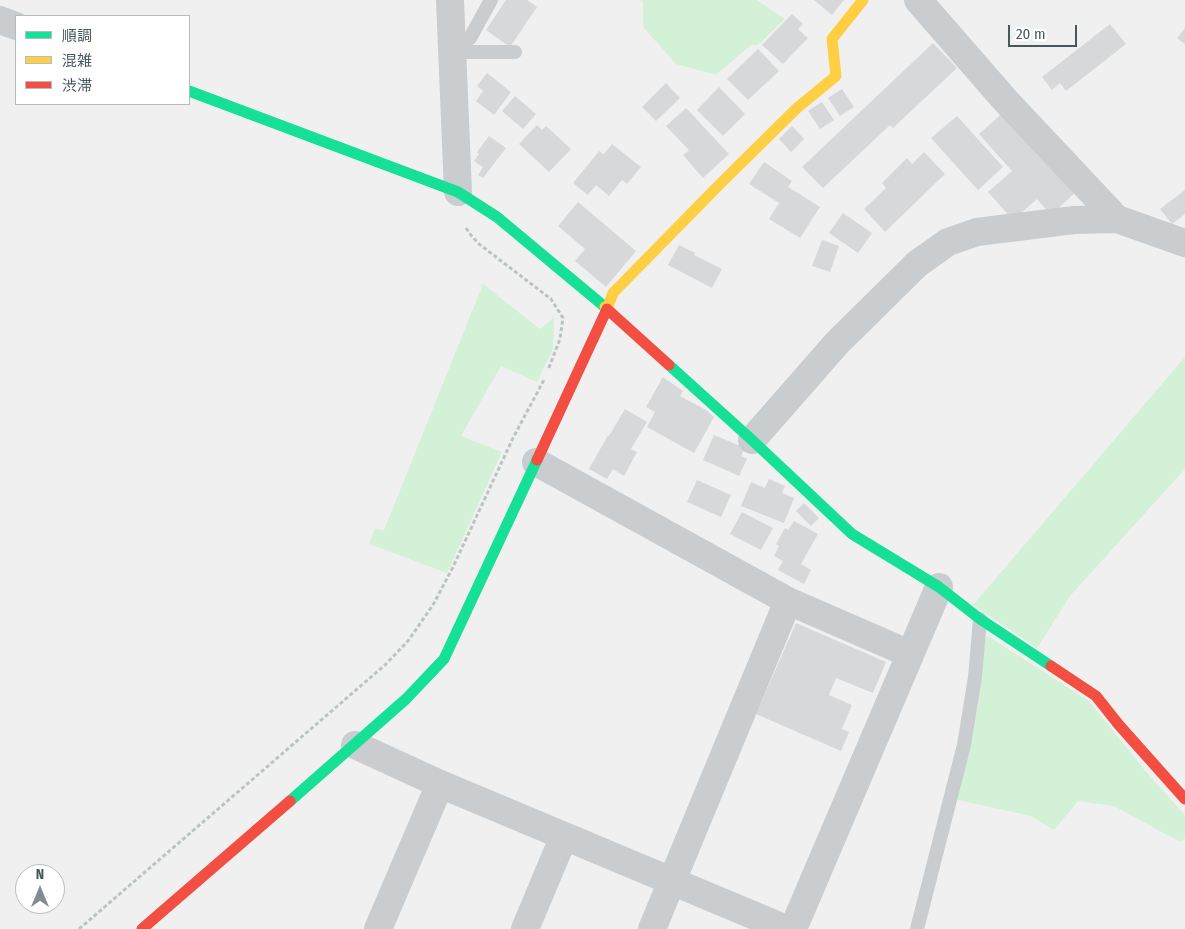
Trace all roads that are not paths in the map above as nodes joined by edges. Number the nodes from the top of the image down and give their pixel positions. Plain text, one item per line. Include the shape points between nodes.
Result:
1 (450, 0) edge
2 (491, 0) edge
3 (863, 0) edge
4 (918, 0) edge
5 (0, 20) edge
6 (15, 26) edge
7 (452, 52) junction
8 (515, 52) dead end
9 (190, 91) edge
10 (458, 192) junction
11 (1117, 218) junction
12 (1185, 243) edge
13 (607, 309) junction
14 (752, 440) junction
15 (536, 462) junction
16 (939, 588) junction
17 (788, 601) junction
18 (980, 619) junction
19 (910, 654) junction
20 (355, 745) junction
21 (440, 784) junction
22 (1185, 800) edge
23 (564, 836) junction
24 (672, 882) junction
25 (142, 929) edge
26 (378, 929) edge
27 (525, 929) edge
28 (652, 929) edge
29 (786, 929) edge
30 (793, 929) edge
31 (917, 929) edge

1 - 7 street
2 - 7 lane via 470,38
3 - 13 street via 832,39 836,76 797,108 706,198 614,293
4 - 11 street via 1005,100
5 - 6 street
7 - 8 lane
7 - 10 street
9 - 10 street
10 - 13 street via 498,217
11 - 12 street
11 - 14 street via 977,232 948,242 917,264 837,343
13 - 14 street
13 - 15 street
14 - 16 street via 852,534
15 - 17 street
15 - 20 street via 444,659
16 - 18 street
16 - 19 street
17 - 19 street
17 - 24 street
18 - 22 street via 1096,696
18 - 31 lane via 964,745
19 - 30 street
20 - 21 street
20 - 25 street
21 - 23 street
21 - 26 street
23 - 24 street
23 - 27 street
24 - 28 street
24 - 29 street

